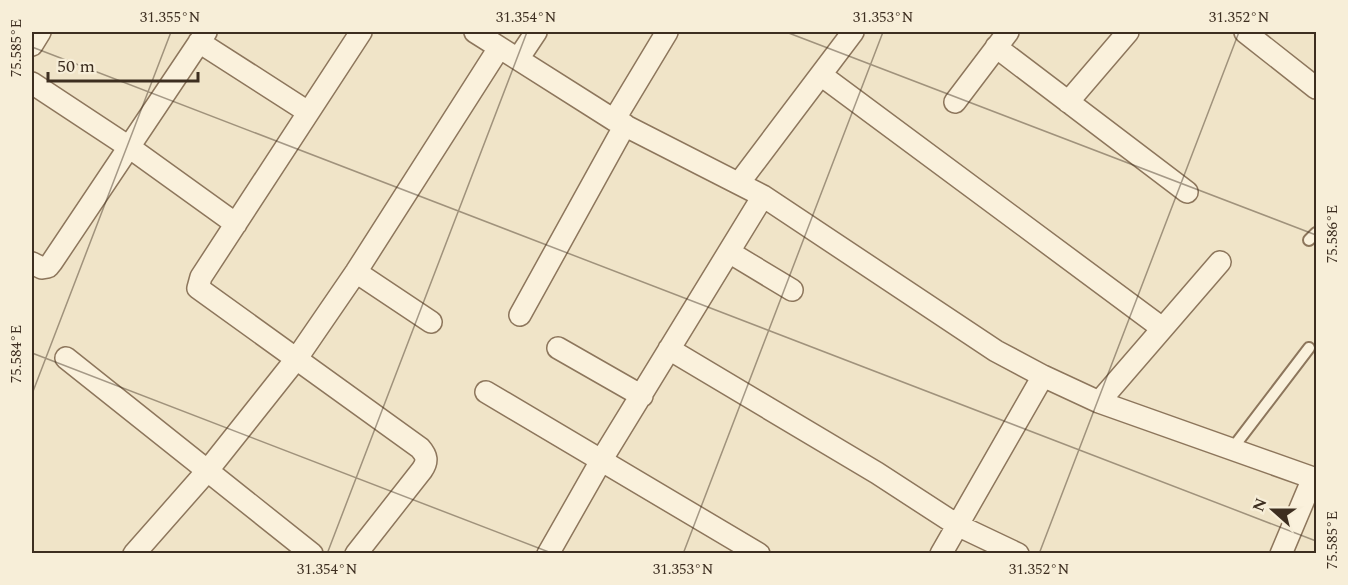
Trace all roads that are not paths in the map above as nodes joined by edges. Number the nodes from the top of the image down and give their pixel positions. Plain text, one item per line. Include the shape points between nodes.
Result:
1 (40, 32) edge
2 (361, 32) edge
3 (475, 32) edge
4 (537, 32) edge
5 (667, 32) edge
6 (853, 32) edge
7 (1128, 32) edge
8 (1245, 32) edge
9 (202, 37) edge
10 (1002, 39) edge
11 (32, 45) edge
12 (499, 48) junction
13 (518, 59) junction
14 (820, 75) junction
15 (32, 83) edge
16 (1317, 88) edge
17 (955, 102) dead end
18 (1068, 102) junction
19 (308, 112) junction
20 (620, 123) junction
21 (129, 147) junction
22 (739, 183) junction
23 (1187, 192) dead end
24 (763, 196) junction
25 (236, 224) junction
26 (729, 252) junction
27 (32, 262) edge
28 (1220, 262) dead end
29 (356, 272) junction
30 (792, 290) dead end
31 (520, 315) dead end
32 (431, 322) dead end
33 (1162, 328) junction
34 (558, 348) dead end
35 (1309, 348) dead end
36 (669, 349) junction
37 (66, 358) dead end
38 (297, 358) junction
39 (1042, 376) junction
40 (486, 392) dead end
41 (642, 396) junction
42 (1099, 402) junction
43 (1232, 449) junction
44 (602, 459) junction
45 (208, 470) junction
46 (1315, 479) edge
47 (957, 525) junction
48 (134, 554) edge
49 (312, 554) edge
50 (356, 554) edge
51 (548, 554) edge
52 (759, 554) edge
53 (940, 554) edge
54 (1018, 554) edge
55 (1281, 554) edge

1 - 11 street
2 - 19 street
3 - 12 street
4 - 13 street
5 - 20 street
6 - 14 street
7 - 18 street
8 - 16 street
9 - 19 street
9 - 21 street
10 - 17 street
10 - 18 street
12 - 13 street
12 - 29 street
13 - 20 street
14 - 22 street
14 - 33 street
15 - 21 street
18 - 23 street
19 - 25 street
20 - 22 street
20 - 31 street
21 - 25 street
21 - 27 street via 48,267
22 - 24 street
24 - 26 street
24 - 39 street via 996,351
25 - 38 street via 201,277 198,288
26 - 30 street
26 - 36 street
28 - 33 street
29 - 32 street
29 - 38 street
33 - 42 street
34 - 41 street
35 - 43 lane
36 - 41 street
36 - 47 street
37 - 45 street
38 - 45 street
38 - 50 street via 426,454 422,470
39 - 42 street
39 - 47 street
40 - 44 street
41 - 44 street
42 - 43 street
43 - 46 street
44 - 51 street
44 - 52 street
45 - 48 street
45 - 49 street
46 - 55 street
47 - 53 street
47 - 54 street

